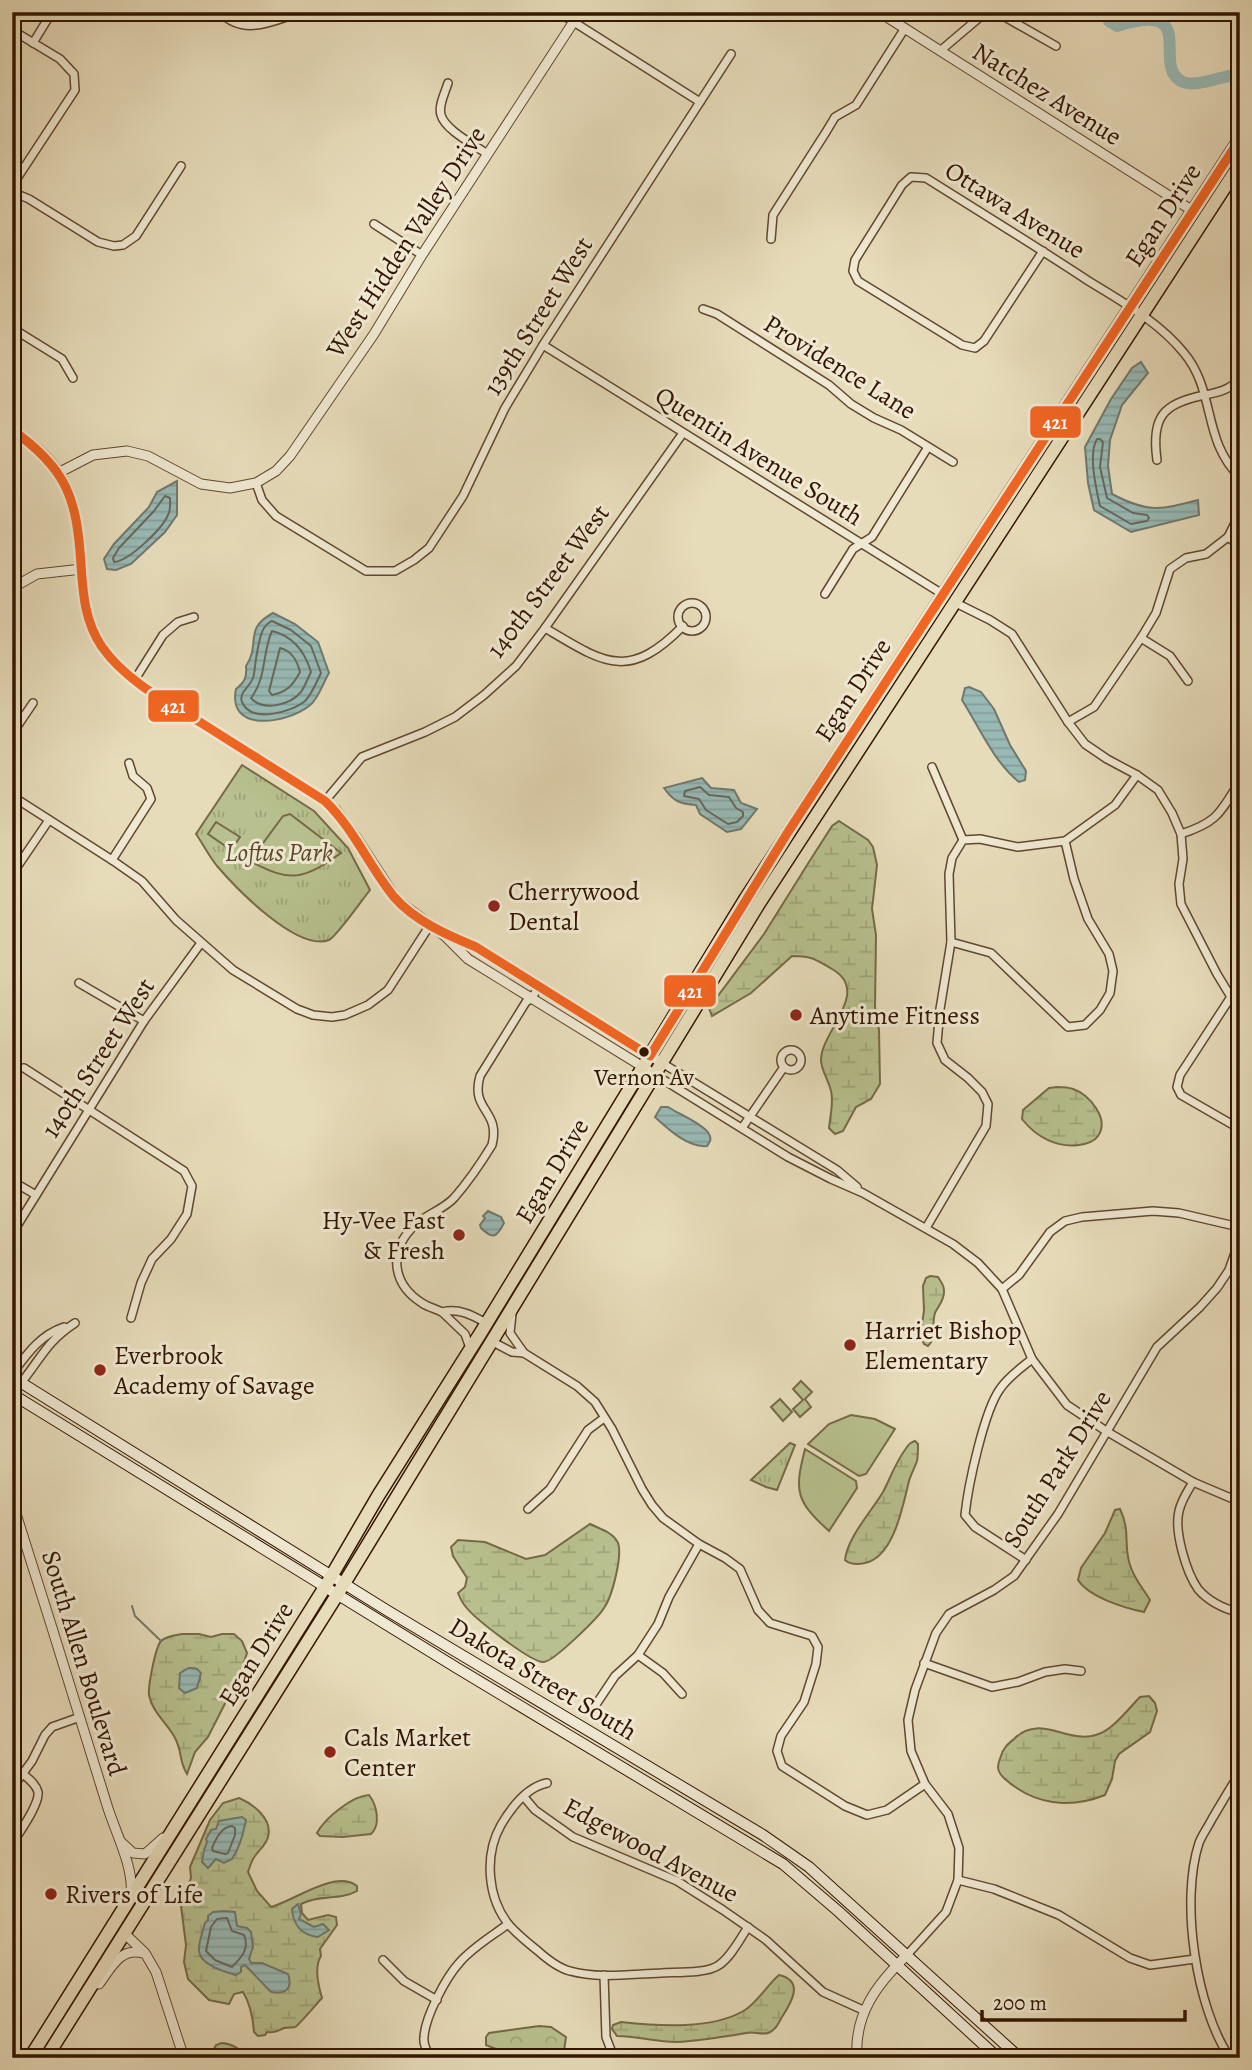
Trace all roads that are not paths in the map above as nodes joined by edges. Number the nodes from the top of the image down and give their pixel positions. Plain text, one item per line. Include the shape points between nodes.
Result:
1 (52, 12) edge
2 (220, 12) edge
3 (301, 12) edge
4 (558, 12) edge
5 (580, 12) edge
6 (879, 12) edge
7 (986, 12) edge
8 (996, 12) edge
9 (574, 22) junction
10 (905, 29) junction
11 (12, 30) edge
12 (33, 43) junction
13 (1056, 46) dead end
14 (940, 51) junction
15 (731, 54) dead end
16 (448, 83) dead end
17 (700, 102) junction
18 (1240, 139) edge
19 (487, 154) junction
20 (1240, 164) edge
21 (181, 166) dead end
22 (12, 186) edge
23 (12, 192) edge
24 (1193, 211) junction
25 (373, 224) dead end
26 (771, 239) dead end
27 (1042, 251) junction
28 (422, 255) junction
29 (1130, 307) junction
30 (703, 309) dead end
31 (1142, 315) junction
32 (12, 328) edge
33 (543, 345) junction
34 (74, 377) dead end
35 (1240, 379) edge
36 (1206, 395) junction
37 (12, 430) edge
38 (683, 433) junction
39 (928, 447) junction
40 (1157, 460) dead end
41 (953, 462) dead end
42 (60, 472) junction
43 (1240, 477) edge
44 (256, 483) junction
45 (1240, 513) edge
46 (1227, 537) junction
47 (861, 544) junction
48 (1240, 546) edge
49 (82, 569) junction
50 (12, 588) edge
51 (825, 594) dead end
52 (943, 594) junction
53 (954, 602) junction
54 (194, 617) dead end
55 (683, 626) dead end
56 (545, 628) junction
57 (1141, 638) junction
58 (134, 681) junction
59 (1188, 681) dead end
60 (33, 703) dead end
61 (1068, 722) junction
62 (12, 734) edge
63 (129, 763) dead end
64 (932, 767) dead end
65 (1137, 775) junction
66 (1240, 781) edge
67 (12, 796) edge
68 (325, 800) junction
69 (49, 820) junction
70 (1181, 834) junction
71 (963, 840) junction
72 (1065, 841) junction
73 (112, 860) junction
74 (15, 870) dead end
75 (430, 925) junction
76 (445, 936) junction
77 (951, 942) junction
78 (201, 943) junction
79 (79, 982) dead end
80 (1240, 983) edge
81 (540, 986) junction
82 (1231, 997) junction
83 (532, 998) junction
84 (1240, 1001) edge
85 (144, 1021) junction
86 (650, 1056) junction
87 (662, 1063) junction
88 (642, 1067) junction
89 (784, 1067) dead end
90 (24, 1068) dead end
91 (654, 1074) junction
92 (89, 1110) junction
93 (749, 1117) junction
94 (742, 1128) junction
95 (1240, 1129) edge
96 (12, 1181) edge
97 (863, 1192) junction
98 (36, 1195) junction
99 (1239, 1226) edge
100 (926, 1228) junction
101 (12, 1234) edge
102 (1002, 1289) junction
103 (513, 1306) junction
104 (442, 1312) junction
105 (131, 1318) dead end
106 (489, 1332) junction
107 (470, 1350) junction
108 (524, 1353) junction
109 (1032, 1359) junction
110 (15, 1378) edge
111 (13, 1395) edge
112 (604, 1418) junction
113 (1106, 1431) junction
114 (1193, 1482) junction
115 (12, 1501) edge
116 (1240, 1502) edge
117 (528, 1509) dead end
118 (699, 1544) junction
119 (1026, 1560) junction
120 (328, 1581) junction
121 (344, 1583) junction
122 (337, 1595) junction
123 (1240, 1613) edge
124 (638, 1655) junction
125 (924, 1663) junction
126 (1081, 1671) dead end
127 (682, 1694) dead end
128 (595, 1706) dead end
129 (80, 1717) junction
130 (1240, 1773) edge
131 (23, 1774) junction
132 (547, 1783) dead end
133 (925, 1784) junction
134 (12, 1788) edge
135 (524, 1797) junction
136 (183, 1812) junction
137 (117, 1836) junction
138 (12, 1844) edge
139 (958, 1880) junction
140 (131, 1896) junction
141 (508, 1924) junction
142 (748, 1927) junction
143 (124, 1933) junction
144 (145, 1954) junction
145 (908, 1955) junction
146 (383, 1959) dead end
147 (1195, 1959) junction
148 (897, 1965) junction
149 (604, 1975) junction
150 (438, 2000) junction
151 (863, 2010) junction
152 (59, 2036) junction
153 (30, 2058) edge
154 (46, 2058) edge
155 (184, 2058) edge
156 (431, 2058) edge
157 (614, 2058) edge
158 (857, 2058) edge
159 (998, 2058) edge
160 (1020, 2058) edge
161 (1230, 2058) edge

1 - 12 street
2 - 3 street via 232,23 249,27
4 - 9 street
5 - 9 street, West Hidden Valley Drive
6 - 10 street, Natchez Avenue
7 - 14 street
8 - 13 street
9 - 17 street
9 - 19 street, West Hidden Valley Drive
10 - 14 street, Natchez Avenue
10 - 26 street via 856,105 835,117 773,215
11 - 12 street
12 - 22 street via 60,59 74,74 75,90
14 - 24 street, Natchez Avenue
15 - 17 street, 139th Street West
16 - 19 street via 440,114 446,126
17 - 33 street, 139th Street West
18 - 24 highway, Egan Drive
19 - 28 street, West Hidden Valley Drive
20 - 31 highway, Egan Drive
21 - 23 street via 136,236 122,245 98,242
24 - 29 highway, Egan Drive
25 - 28 street
27 - 27 street, Ottawa Avenue via 975,348 962,345 859,281 853,271 855,260 911,177 926,178
27 - 29 street, Ottawa Avenue
28 - 44 street, West Hidden Valley Drive via 290,456
29 - 31 street, Ottawa Avenue
29 - 52 highway, Egan Drive
30 - 39 street, Providence Lane via 829,385 851,404
31 - 36 street, Ottawa Avenue via 1186,355
31 - 53 highway, Egan Drive
32 - 34 street via 62,359
33 - 38 street, Quentin Avenue South
33 - 44 street, 139th Street West via 505,408 463,496 429,548 395,570 366,571 276,516 262,500
35 - 36 street
36 - 40 street via 1175,404 1161,416 1154,432
36 - 43 street, Ottawa Avenue via 1218,448
37 - 42 street via 29,440
38 - 47 street, Quentin Avenue South
38 - 56 street, 140th Street West
39 - 41 street, Providence Lane
39 - 47 street via 872,537
42 - 44 street via 93,455 127,451 148,456 201,484 230,488
42 - 49 street via 74,502
45 - 46 street
46 - 48 street
46 - 57 street via 1206,554 1186,558 1170,569 1156,613
47 - 51 street via 853,549
47 - 52 street, Quentin Avenue South
49 - 50 street via 37,574
49 - 58 street via 86,613 104,650
52 - 53 street, Quentin Avenue South
52 - 86 highway, Egan Drive
53 - 61 street, Quentin Avenue South via 1012,634
53 - 87 highway, Egan Drive
54 - 58 street via 178,622 163,635
55 - 56 street via 656,651 621,661 598,658
56 - 68 street, 140th Street West via 516,666 484,695 455,717 362,757
57 - 59 street via 1170,656
57 - 61 street via 1094,707
58 - 68 street
60 - 62 street
61 - 65 street, Quentin Avenue South via 1084,744
63 - 73 street via 151,799
64 - 71 street
65 - 70 street, Quentin Avenue South via 1158,790
65 - 72 street via 1115,805
66 - 70 street via 1219,815
67 - 69 street
68 - 75 street via 344,820 397,900
69 - 73 street
69 - 74 street
70 - 82 street via 1181,904
71 - 72 street via 1018,847
71 - 77 street via 949,874
72 - 77 street via 1088,919 1109,954 1113,971 1111,992 1085,1025 1068,1027 991,953
73 - 78 street via 142,881
75 - 76 street
75 - 78 street via 388,990 368,1005 332,1017 305,1012 233,970
76 - 81 street via 476,947
76 - 83 street via 468,960
77 - 100 street via 937,1043 945,1060 968,1077 988,1104 986,1126
78 - 85 street, 140th Street West
79 - 85 street
80 - 82 street
81 - 83 street
81 - 86 street
82 - 84 street
82 - 95 street via 1180,1075 1177,1087 1181,1095
83 - 88 street
83 - 104 street via 480,1076 477,1096 494,1125 492,1145 461,1188 413,1227 402,1242 396,1263 398,1277 421,1303
85 - 92 street, 140th Street West
86 - 87 street
86 - 88 highway, Egan Drive
87 - 91 highway, Egan Drive
87 - 93 street
88 - 91 street
88 - 106 highway, Egan Drive
89 - 93 street
90 - 92 street
91 - 94 street
91 - 103 highway, Egan Drive
92 - 98 street, 140th Street West
92 - 105 street via 184,1171 192,1186 187,1214 152,1259
93 - 94 street
93 - 97 street via 837,1170
94 - 97 street via 831,1180
96 - 98 street
97 - 100 street
98 - 101 street, 140th Street West
99 - 102 street via 1153,1211 1065,1221 1050,1232 1019,1275
99 - 113 street, South Park Drive via 1230,1270 1200,1307 1157,1347
100 - 102 street via 978,1263
102 - 109 street
103 - 106 highway, Egan Drive
103 - 108 street via 510,1333
104 - 106 street via 464,1312
104 - 107 street via 466,1334
106 - 107 highway, Egan Drive
106 - 108 street via 512,1352
106 - 121 highway, Egan Drive
107 - 120 highway, Egan Drive
108 - 112 street via 577,1386 596,1402
109 - 113 street via 1067,1405
109 - 119 street via 994,1399 965,1514 975,1527
110 - 110 street via 61,1332 72,1324 53,1331 33,1347
110 - 111 street
110 - 120 main road, Dakota Street South
111 - 120 main road, Dakota Street South
112 - 117 street via 588,1430 550,1489
112 - 118 street via 652,1505
113 - 114 street
113 - 119 street, South Park Drive
114 - 116 street
114 - 123 street via 1178,1514 1177,1534 1189,1569 1198,1589 1213,1602
115 - 129 street, South Allen Boulevard
118 - 124 street
118 - 133 street via 740,1569 758,1610 770,1623 812,1636 818,1647 804,1702 781,1736 777,1751 782,1766 867,1815 887,1810
119 - 125 street, South Park Drive via 994,1591 949,1614
120 - 121 main road, Dakota Street South
120 - 122 main road, Dakota Street South
120 - 136 highway, Egan Drive
121 - 122 highway, Egan Drive
121 - 145 main road, Dakota Street South via 763,1835 809,1867
122 - 143 highway, Egan Drive
122 - 148 main road, Dakota Street South via 783,1864
124 - 127 street
124 - 128 street via 615,1676
125 - 126 street via 992,1687 1045,1672
125 - 133 street, South Park Drive via 908,1720 911,1751
129 - 131 street via 52,1727
129 - 137 street, South Allen Boulevard
130 - 147 street via 1199,1841 1192,1873
131 - 134 street
131 - 138 street via 33,1782 37,1801
132 - 135 street via 535,1785
133 - 139 street, South Park Drive via 948,1814 959,1848
135 - 141 street via 509,1811 491,1853 496,1901
135 - 142 street, Edgewood Avenue via 573,1837 677,1881
136 - 137 street via 145,1854 133,1853
136 - 140 highway, Egan Drive
137 - 140 street, South Allen Boulevard via 130,1875
139 - 145 street, South Park Drive via 946,1912
139 - 147 street via 1059,1915 1150,1965
140 - 153 highway, Egan Drive
141 - 149 street via 567,1970
141 - 150 street via 461,1961
142 - 149 street via 727,1958 712,1969
142 - 151 street, Edgewood Avenue via 823,1993
143 - 144 street
143 - 152 highway, Egan Drive
144 - 152 street via 128,1952 120,1957
144 - 155 street via 156,1972
145 - 148 street, South Park Drive
145 - 160 main road, Dakota Street South
146 - 150 street via 404,1981
147 - 161 street via 1207,2008
148 - 151 street, South Park Drive
148 - 159 main road, Dakota Street South
149 - 157 street via 606,2036
150 - 156 street via 424,2038
151 - 158 street, South Park Drive
152 - 154 highway, Egan Drive

